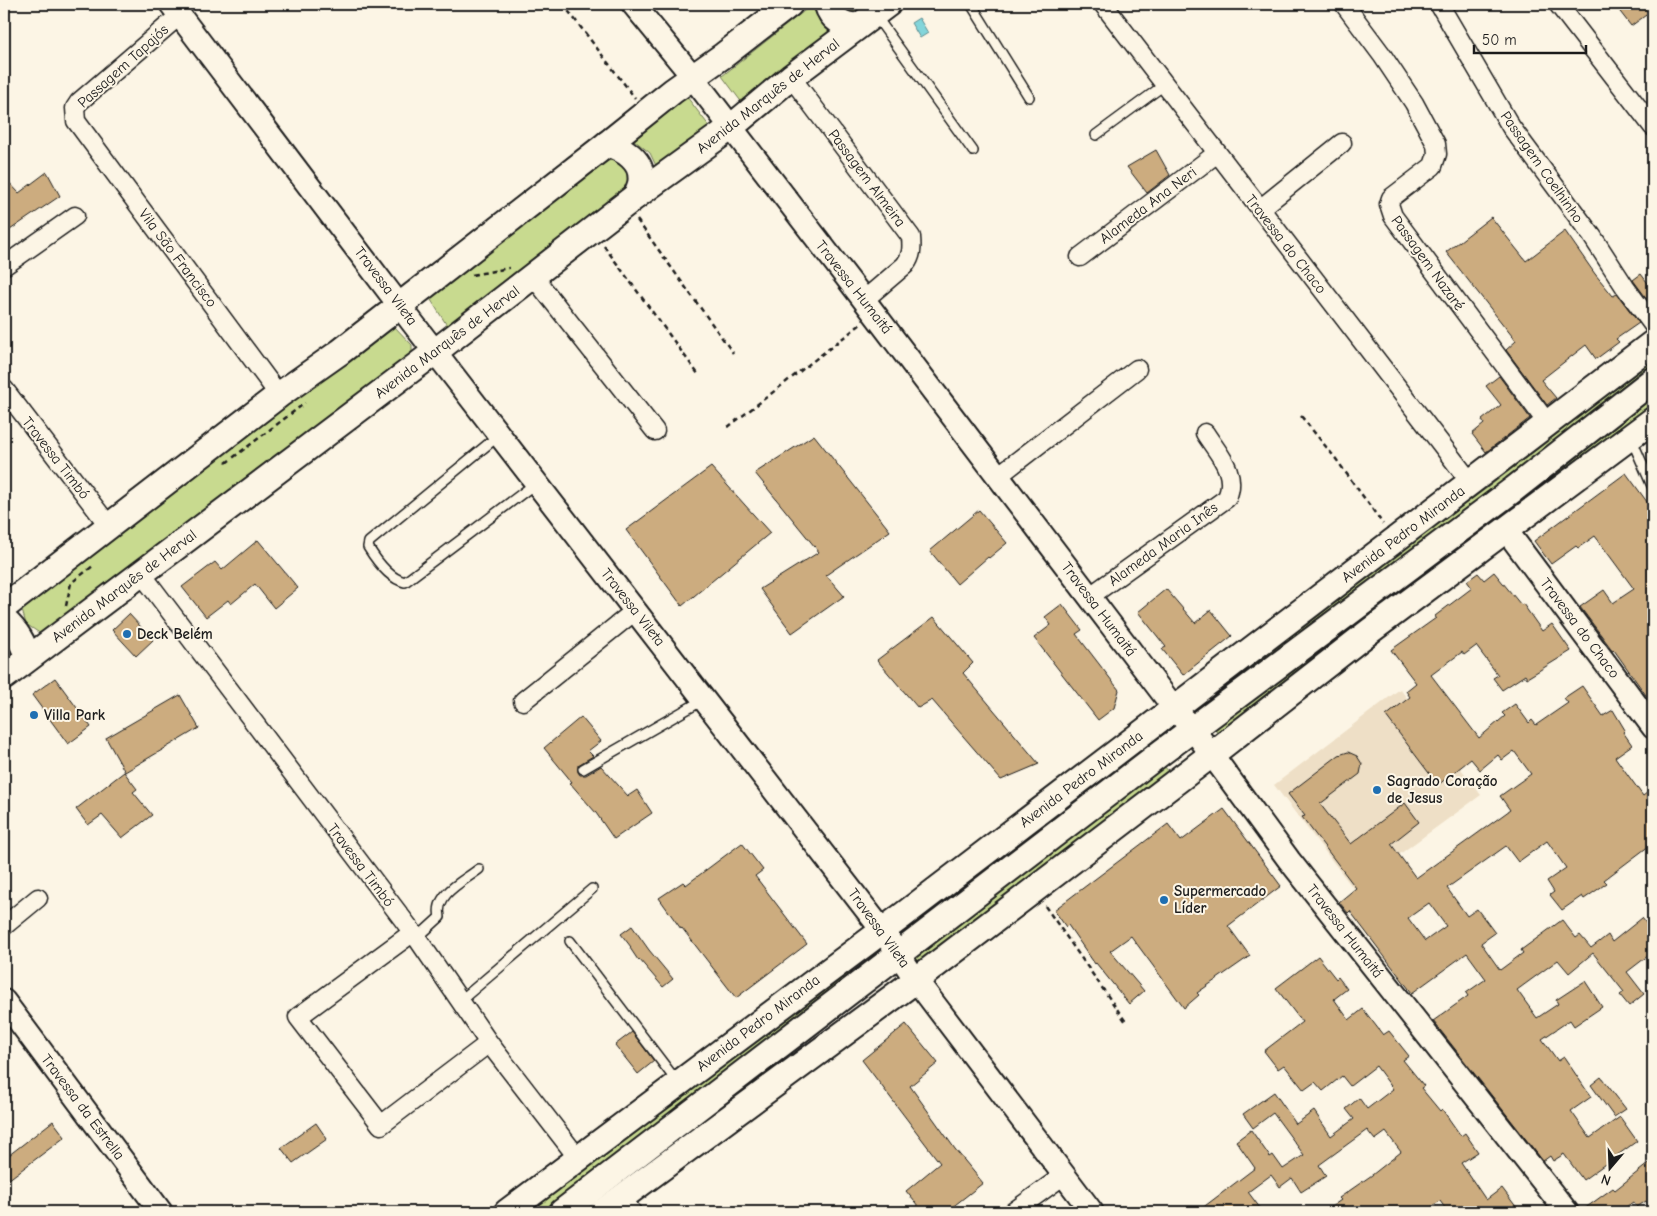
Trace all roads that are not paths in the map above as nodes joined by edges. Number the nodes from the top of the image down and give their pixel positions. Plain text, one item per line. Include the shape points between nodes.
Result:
1 (633, 4) edge
2 (790, 4) edge
3 (827, 4) edge
4 (970, 4) edge
5 (1103, 4) edge
6 (1344, 4) edge
7 (1439, 4) edge
8 (1558, 4) edge
9 (175, 9) edge
10 (873, 15) edge
11 (791, 76) junction
12 (692, 78) junction
13 (1164, 85) junction
14 (1029, 97) dead end
15 (76, 121) joint
16 (1653, 127) edge
17 (730, 128) junction
18 (1096, 135) dead end
19 (1342, 143) dead end
20 (607, 144) junction
21 (973, 151) dead end
22 (1216, 154) junction
23 (631, 200) junction
24 (1260, 210) junction
25 (75, 216) dead end
26 (1080, 257) dead end
27 (4, 266) edge
28 (533, 276) junction
29 (400, 304) junction
30 (865, 310) junction
31 (1653, 325) edge
32 (1653, 343) edge
33 (436, 351) junction
34 (1137, 369) dead end
35 (1653, 380) edge
36 (4, 389) edge
37 (279, 395) junction
38 (1653, 420) edge
39 (1548, 424) junction
40 (655, 431) dead end
41 (1205, 433) dead end
42 (500, 434) junction
43 (1630, 437) junction
44 (998, 476) junction
45 (537, 482) junction
46 (1470, 482) junction
47 (1653, 488) edge
48 (109, 526) junction
49 (1506, 530) junction
50 (141, 573) junction
51 (1089, 597) junction
52 (4, 607) edge
53 (636, 610) junction
54 (4, 620) edge
55 (28, 658) junction
56 (4, 677) edge
57 (705, 699) junction
58 (523, 701) dead end
59 (1174, 708) junction
60 (1653, 727) edge
61 (1193, 730) junction
62 (1211, 755) junction
63 (583, 769) dead end
64 (479, 869) dead end
65 (592, 889) dead end
66 (38, 898) dead end
67 (4, 926) edge
68 (882, 930) junction
69 (414, 935) junction
70 (570, 941) dead end
71 (898, 954) junction
72 (916, 980) junction
73 (460, 1001) junction
74 (6, 1009) edge
75 (489, 1043) junction
76 (679, 1083) junction
77 (578, 1158) junction
78 (1064, 1174) junction
79 (618, 1207) edge
80 (161, 1212) edge
81 (507, 1212) edge
82 (562, 1212) edge
83 (1012, 1212) edge
84 (1092, 1212) edge
85 (1568, 1212) edge

1 - 12 street, Travessa Humaitá
2 - 12 main road
3 - 10 main road via 831,14 843,24
4 - 14 lane
5 - 13 street, Travessa do Chaco
6 - 39 street, Passagem Nazaré via 1414,103 1436,144 1433,166 1391,198 1389,204 1393,216
7 - 31 street, Passagem Coelhinho via 1511,127
8 - 16 street
9 - 15 street, Passagem Tapajós via 79,102 75,108
9 - 29 street, Travessa Vileta
10 - 11 main road, Avenida Marquês de Herval
10 - 21 lane
11 - 17 main road, Avenida Marquês de Herval
11 - 30 street, Passagem Almeira via 911,237 910,258
12 - 17 street, Travessa Humaitá
12 - 20 main road
13 - 18 lane
13 - 22 street, Travessa do Chaco
15 - 37 street, Vila São Francisco
17 - 23 main road, Avenida Marquês de Herval
17 - 30 street, Travessa Humaitá
19 - 24 street
20 - 23 main road via 633,158 641,171 641,181
20 - 29 main road
22 - 24 street, Travessa do Chaco
22 - 26 street, Alameda Ana Neri
23 - 28 main road, Avenida Marquês de Herval
24 - 46 street, Travessa do Chaco
25 - 27 street
28 - 33 main road, Avenida Marquês de Herval
28 - 40 street
29 - 33 street, Travessa Vileta
29 - 37 main road
30 - 44 street, Travessa Humaitá
32 - 39 main road, Avenida Pedro Miranda
33 - 42 street, Travessa Vileta
33 - 50 main road, Avenida Marquês de Herval
34 - 44 street
35 - 61 main road, Avenida Pedro Miranda via 1514,489
36 - 48 street, Travessa Timbó
37 - 48 main road
38 - 43 main road
39 - 46 main road, Avenida Pedro Miranda
41 - 51 street, Alameda Maria Inês via 1229,471 1232,480 1227,498
42 - 45 street, Travessa Vileta
42 - 45 lane via 369,542 371,553 392,577 405,582
43 - 47 lane
43 - 49 main road
44 - 51 street, Travessa Humaitá
45 - 53 street, Travessa Vileta
46 - 59 main road, Avenida Pedro Miranda
48 - 52 main road
49 - 60 street, Travessa do Chaco
49 - 62 main road
50 - 55 main road, Avenida Marquês de Herval
50 - 69 street, Travessa Timbó
51 - 59 street, Travessa Humaitá
53 - 57 street, Travessa Vileta
53 - 58 street
54 - 55 main road via 24,643
55 - 56 main road, Avenida Marquês de Herval
57 - 63 lane
57 - 68 street, Travessa Vileta
59 - 61 street, Travessa Humaitá
59 - 68 main road, Avenida Pedro Miranda
61 - 62 street, Travessa Humaitá
61 - 71 main road, Avenida Pedro Miranda
62 - 72 main road
62 - 85 street, Travessa Humaitá via 1289,860
64 - 69 lane via 442,898 440,917 432,926
65 - 73 lane
66 - 67 street
68 - 71 street, Travessa Vileta
68 - 76 main road, Avenida Pedro Miranda
69 - 73 street, Travessa Timbó
69 - 75 street via 298,1017 380,1125
70 - 76 lane
71 - 72 street, Travessa Vileta
71 - 82 main road, Avenida Pedro Miranda
72 - 78 street, Travessa Vileta
72 - 79 main road
73 - 75 street, Travessa Timbó
74 - 80 street, Travessa da Estrella
75 - 77 street, Travessa Timbó
76 - 77 main road, Avenida Pedro Miranda
77 - 81 main road, Avenida Pedro Miranda
78 - 83 street
78 - 84 street, Travessa Vileta

